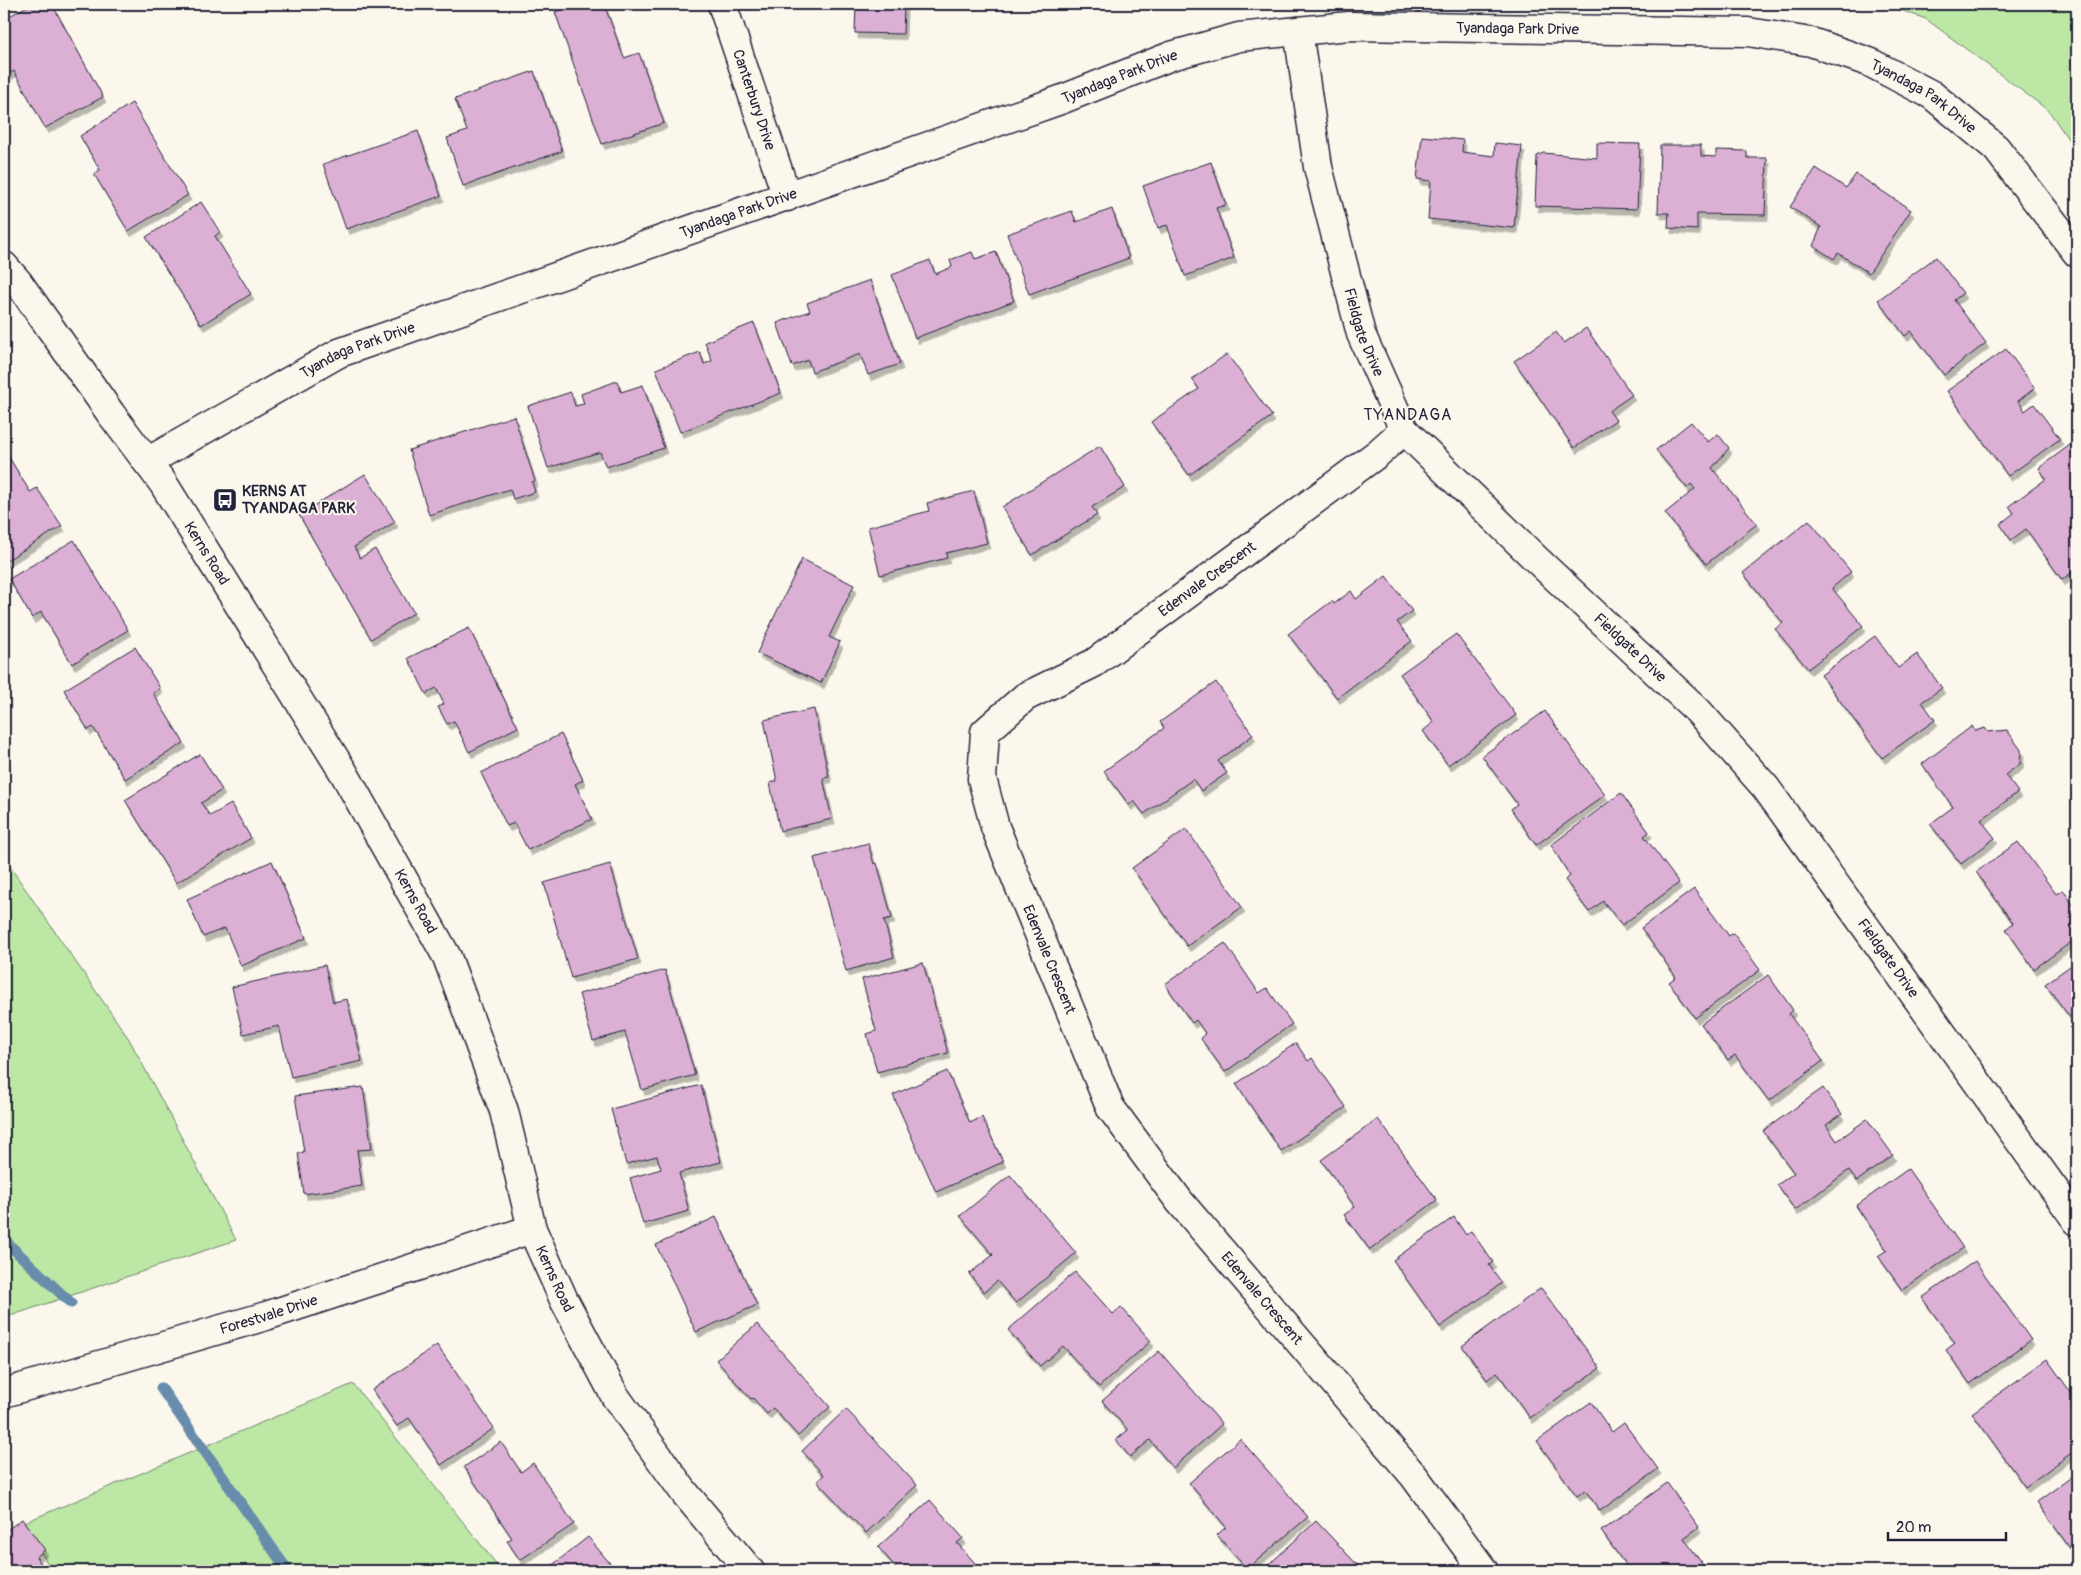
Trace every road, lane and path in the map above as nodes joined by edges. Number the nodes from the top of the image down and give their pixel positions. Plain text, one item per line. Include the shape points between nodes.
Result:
1 (722, 4) edge
2 (1298, 31) junction
3 (787, 197) junction
4 (2077, 253) edge
5 (4, 266) edge
6 (1404, 430) junction
7 (147, 462) junction
8 (2077, 1221) edge
9 (532, 1229) junction
10 (4, 1394) edge
11 (750, 1571) edge
12 (1484, 1571) edge

1 - 3 street, Canterbury Drive
2 - 3 street, Tyandaga Park Drive via 1239,37 1171,56
2 - 4 street, Tyandaga Park Drive via 1349,26 1748,32 1811,42 1869,62 1932,95 1996,148
2 - 6 street, Fieldgate Drive via 1318,167 1361,334
3 - 7 street, Tyandaga Park Drive via 339,353
5 - 7 street, Kerns Road
6 - 8 street, Fieldgate Drive via 1698,711 1766,788
6 - 12 street, Edenvale Crescent via 1378,454 1094,663 1025,697 985,732 982,779 996,827 1110,1107 1180,1202 1414,1476
7 - 9 street, Kerns Road via 164,483 344,773 447,958 504,1111
9 - 10 street, Forestvale Drive via 266,1316
9 - 11 street, Kerns Road via 564,1300 615,1396 684,1492

